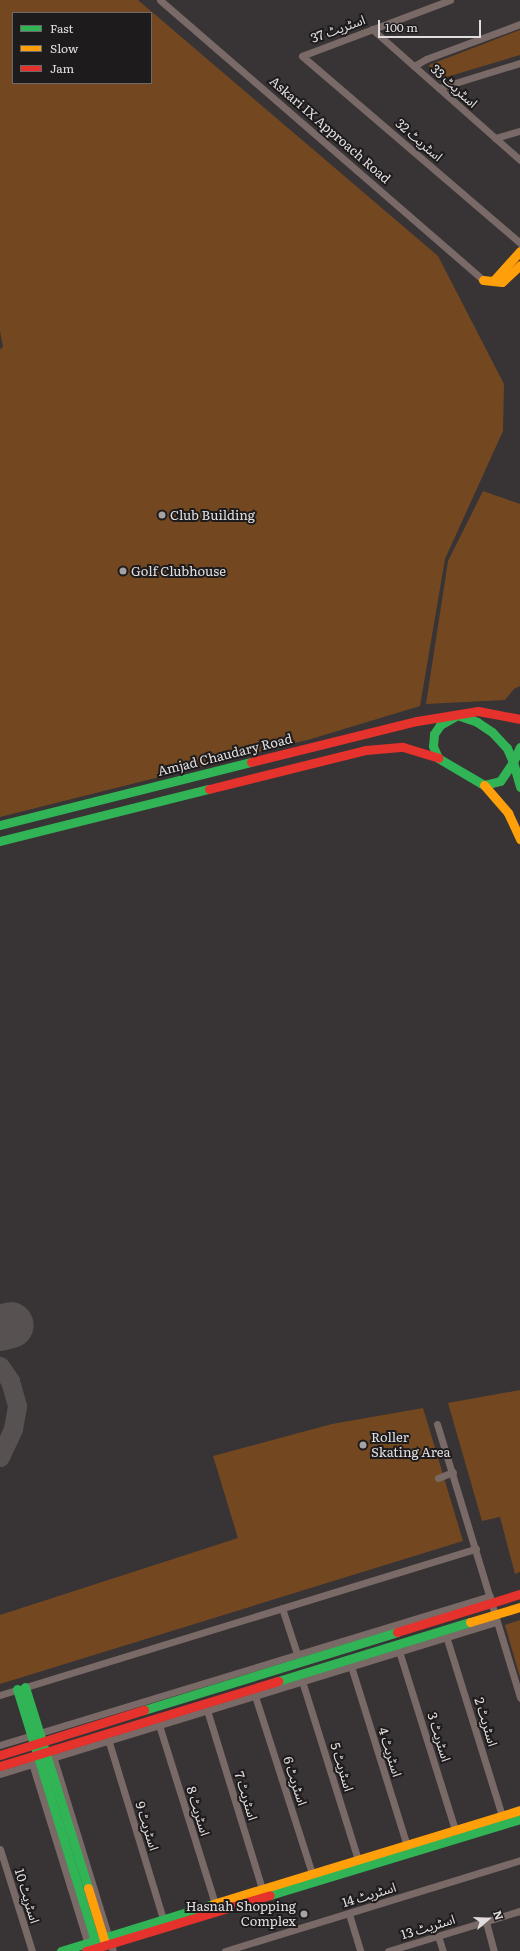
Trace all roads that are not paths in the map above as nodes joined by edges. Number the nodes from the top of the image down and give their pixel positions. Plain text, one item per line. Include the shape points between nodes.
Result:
1 (160, 0) edge
2 (450, 0) edge
3 (520, 24) edge
4 (372, 30) junction
5 (302, 56) joint
6 (520, 62) edge
7 (414, 66) junction
8 (439, 88) junction
9 (520, 131) edge
10 (495, 138) junction
11 (520, 160) edge
12 (520, 243) edge
13 (520, 251) edge
14 (520, 265) edge
15 (483, 280) joint
16 (494, 280) junction
17 (456, 715) junction
18 (520, 719) edge
19 (520, 747) edge
20 (438, 758) junction
21 (513, 762) junction
22 (484, 785) junction
23 (520, 787) edge
24 (0, 825) edge
25 (520, 839) edge
26 (0, 841) edge
27 (437, 1424) dead end
28 (453, 1472) junction
29 (438, 1478) dead end
30 (476, 1549) junction
31 (520, 1594) edge
32 (491, 1599) junction
33 (520, 1607) edge
34 (282, 1608) junction
35 (495, 1618) junction
36 (446, 1636) junction
37 (399, 1651) junction
38 (296, 1654) junction
39 (351, 1666) junction
40 (302, 1681) junction
41 (21, 1688) junction
42 (0, 1695) edge
43 (255, 1696) junction
44 (520, 1698) edge
45 (207, 1710) junction
46 (159, 1725) junction
47 (108, 1740) junction
48 (0, 1746) edge
49 (39, 1748) junction
50 (0, 1755) edge
51 (0, 1766) edge
52 (0, 1774) edge
53 (520, 1810) edge
54 (502, 1816) junction
55 (520, 1819) edge
56 (455, 1830) junction
57 (406, 1846) junction
58 (0, 1849) edge
59 (358, 1860) junction
60 (520, 1860) edge
61 (312, 1874) junction
62 (324, 1874) junction
63 (262, 1889) junction
64 (215, 1904) junction
65 (520, 1911) edge
66 (349, 1914) junction
67 (163, 1919) junction
68 (486, 1922) junction
69 (438, 1936) junction
70 (99, 1946) edge
71 (32, 1951) edge
72 (60, 1951) edge
73 (225, 1951) edge
74 (360, 1951) edge
75 (390, 1951) edge
76 (442, 1951) edge
77 (494, 1951) edge

1 - 15 street, Askari IX Approach Road
2 - 4 street, اسٹریٹ 37
3 - 7 street via 426,59
4 - 5 street, اسٹریٹ 37
4 - 7 street, اسٹریٹ 33
5 - 12 street, اسٹریٹ 32
6 - 8 street
7 - 8 street, اسٹریٹ 33
8 - 10 street, اسٹریٹ 33
9 - 10 street
10 - 11 street, اسٹریٹ 33
13 - 16 street
14 - 16 street via 502,282
15 - 16 street
17 - 18 street, Amjad Chaudary Road via 490,712
17 - 20 street via 440,725 434,734 433,746
17 - 21 street via 477,722 492,732 507,748
17 - 24 street, Amjad Chaudary Road via 417,721
19 - 21 street
20 - 22 street via 460,768
20 - 26 street via 403,747 366,750
21 - 22 street via 500,781
21 - 23 street
22 - 25 street via 508,813
27 - 28 street
28 - 29 street
28 - 30 street
30 - 32 street
30 - 34 street
31 - 32 street
32 - 35 street
32 - 38 street
32 - 49 street
33 - 35 street
34 - 38 street
34 - 41 street
35 - 36 street
35 - 44 street
35 - 49 street
36 - 37 street
36 - 54 street, اسٹریٹ 2
37 - 39 street
37 - 56 street, اسٹریٹ 3
38 - 49 street
39 - 40 street
39 - 57 street, اسٹریٹ 4
40 - 43 street
40 - 59 street, اسٹریٹ 5
41 - 42 street
41 - 49 street
43 - 45 street
43 - 61 street, اسٹریٹ 6
45 - 46 street
45 - 63 street, اسٹریٹ 7
46 - 47 street
46 - 64 street, اسٹریٹ 8
47 - 49 street
47 - 67 street, اسٹریٹ 9
48 - 49 street
49 - 50 street
49 - 51 street
49 - 52 street
49 - 70 street
49 - 70 street
53 - 54 street
54 - 56 street
55 - 62 street
56 - 57 street
57 - 59 street
58 - 71 street, اسٹریٹ 10
59 - 62 street
60 - 66 street, اسٹریٹ 14
61 - 62 street
61 - 63 street
62 - 70 street
63 - 64 street
64 - 67 street
65 - 68 street, اسٹریٹ 13
66 - 73 street, اسٹریٹ 14
66 - 74 street
67 - 70 street
68 - 69 street, اسٹریٹ 13
68 - 77 street
69 - 75 street, اسٹریٹ 13
69 - 76 street
70 - 72 street

